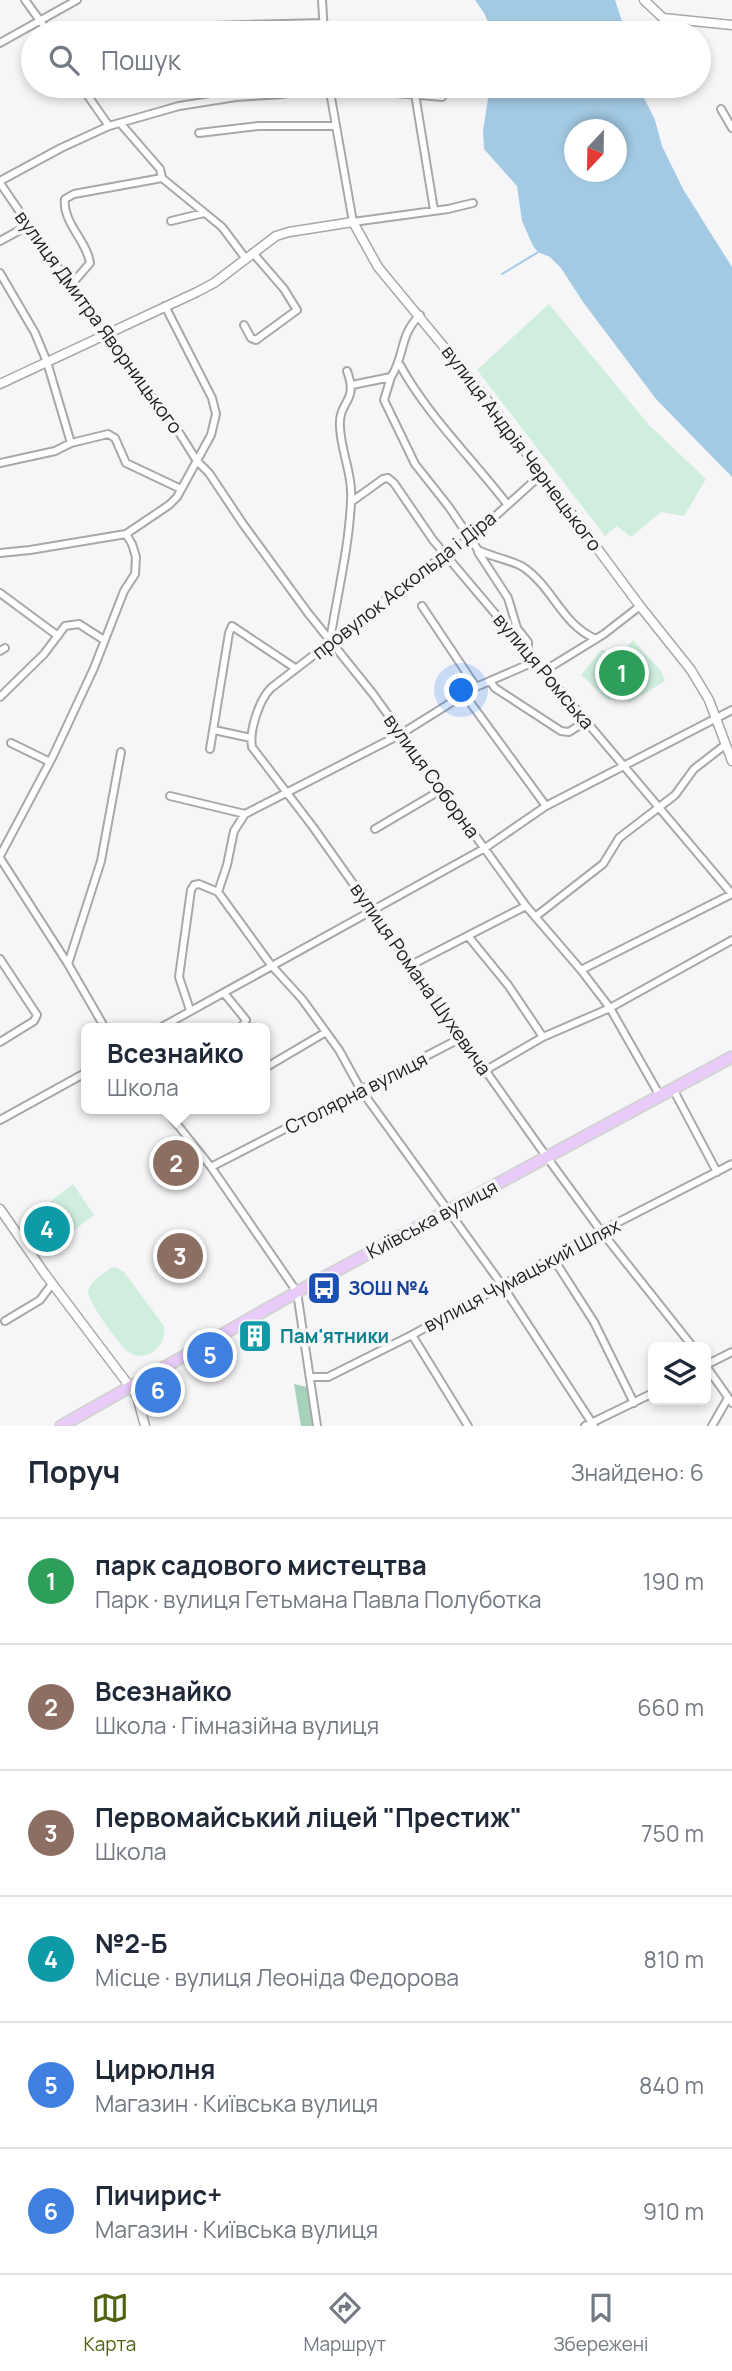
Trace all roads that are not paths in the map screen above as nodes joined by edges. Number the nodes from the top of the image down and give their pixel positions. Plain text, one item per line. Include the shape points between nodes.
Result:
1 (25, 0) edge
2 (77, 0) edge
3 (323, 0) edge
4 (644, 0) edge
5 (41, 20) joint
6 (323, 21) edge
7 (693, 21) edge
8 (711, 23) edge
9 (732, 25) edge
10 (21, 31) edge
11 (0, 43) edge
12 (89, 98) edge
13 (230, 98) edge
14 (331, 98) edge
15 (416, 98) edge
16 (721, 110) dead end
17 (121, 124) junction
18 (109, 126) junction
19 (336, 126) junction
20 (732, 128) edge
21 (199, 133) dead end
22 (162, 178) junction
23 (0, 182) edge
24 (473, 202) dead end
25 (434, 210) junction
26 (204, 213) junction
27 (171, 221) dead end
28 (353, 222) junction
29 (29, 225) junction
30 (0, 241) edge
31 (249, 256) junction
32 (0, 273) edge
33 (72, 285) junction
34 (166, 306) junction
35 (420, 314) junction
36 (244, 325) dead end
37 (104, 335) junction
38 (47, 362) junction
39 (400, 365) junction
40 (347, 371) dead end
41 (391, 377) junction
42 (0, 384) edge
43 (352, 385) junction
44 (71, 443) junction
45 (197, 461) junction
46 (0, 463) edge
47 (543, 473) junction
48 (181, 488) junction
49 (351, 502) junction
50 (507, 504) junction
51 (126, 534) junction
52 (471, 538) junction
53 (478, 550) junction
54 (0, 553) edge
55 (445, 554) junction
56 (0, 593) edge
57 (422, 606) dead end
58 (640, 606) junction
59 (58, 636) junction
60 (104, 639) junction
61 (596, 639) junction
62 (330, 641) junction
63 (529, 654) junction
64 (536, 661) junction
65 (295, 668) junction
66 (544, 671) junction
67 (491, 681) junction
68 (476, 687) junction
69 (464, 694) junction
70 (0, 697) edge
71 (732, 710) edge
72 (715, 719) junction
73 (586, 721) junction
74 (214, 730) junction
75 (401, 734) junction
76 (251, 738) junction
77 (11, 743) dead end
78 (725, 744) junction
79 (210, 749) dead end
80 (121, 752) dead end
81 (732, 761) edge
82 (50, 762) junction
83 (623, 764) junction
84 (441, 790) junction
85 (285, 793) junction
86 (170, 796) dead end
87 (546, 806) junction
88 (659, 808) junction
89 (244, 814) junction
90 (374, 829) dead end
91 (485, 848) junction
92 (0, 857) edge
93 (218, 892) junction
94 (732, 894) edge
95 (526, 906) junction
96 (372, 910) junction
97 (535, 916) junction
98 (468, 936) junction
99 (732, 940) edge
100 (0, 959) edge
101 (68, 964) junction
102 (271, 965) junction
103 (411, 965) junction
104 (581, 970) junction
105 (224, 993) junction
106 (610, 1008) junction
107 (190, 1010) junction
108 (102, 1023) edge
109 (168, 1023) edge
110 (244, 1023) edge
111 (326, 1032) junction
112 (463, 1037) junction
113 (543, 1037) junction
114 (0, 1042) edge
115 (732, 1057) edge
116 (270, 1065) edge
117 (486, 1070) junction
118 (81, 1075) edge
119 (673, 1089) junction
120 (360, 1090) junction
121 (660, 1096) junction
122 (169, 1114) edge
123 (0, 1120) edge
124 (546, 1156) junction
125 (732, 1164) edge
126 (211, 1167) junction
127 (717, 1172) junction
128 (0, 1209) edge
129 (448, 1210) junction
130 (601, 1231) junction
131 (553, 1258) junction
132 (52, 1284) junction
133 (502, 1285) junction
134 (297, 1292) junction
135 (5, 1321) dead end
136 (412, 1335) junction
137 (689, 1342) edge
138 (732, 1352) edge
139 (711, 1363) edge
140 (711, 1373) edge
141 (310, 1377) junction
142 (130, 1387) junction
143 (648, 1396) edge
144 (730, 1400) edge
145 (634, 1403) junction
146 (593, 1424) edge
147 (61, 1426) edge
148 (145, 1426) edge
149 (317, 1426) edge
150 (468, 1426) edge
151 (585, 1426) edge
152 (712, 1426) edge

1 - 5 street
2 - 5 street
3 - 6 street
4 - 7 street via 663,18
8 - 9 street
10 - 11 street
12 - 18 street
13 - 17 street via 179,106
14 - 19 street, вулиця Андрія Чернецького
15 - 25 street
16 - 20 street
17 - 18 street
17 - 22 street via 160,169
18 - 23 street
19 - 21 street via 258,126
19 - 28 street, вулиця Андрія Чернецького
22 - 26 street
22 - 33 street via 65,199 90,263
23 - 29 street, вулиця Дмитра Яворницького
24 - 25 street
25 - 28 street
26 - 27 street
26 - 31 street
28 - 31 street via 276,236
28 - 35 street, вулиця Андрія Чернецького via 378,267
29 - 30 street
29 - 33 street, вулиця Дмитра Яворницького
31 - 34 street via 205,288
31 - 36 street via 284,289 298,310 256,340
32 - 38 street
33 - 37 street, вулиця Дмитра Яворницького
34 - 37 street
34 - 45 street via 216,414
35 - 39 street via 405,335
35 - 47 street, вулиця Андрія Чернецького
37 - 38 street
37 - 45 street, вулиця Дмитра Яворницького
38 - 42 street
38 - 44 street
39 - 41 street
39 - 50 street via 414,391
40 - 43 street
41 - 43 street
41 - 52 street via 384,400 407,450
43 - 49 street via 339,425
44 - 46 street
44 - 48 street via 111,435 126,463
45 - 48 street
45 - 62 street, вулиця Соборна
47 - 50 street, провулок Аскольда і Діра
47 - 58 street, вулиця Андрія Чернецького
48 - 51 street via 170,505
49 - 55 street, вулиця Ромська via 388,478
49 - 62 street
50 - 52 street, провулок Аскольда і Діра
51 - 54 street
51 - 60 street via 136,557 135,574
52 - 53 street
52 - 55 street, провулок Аскольда і Діра
53 - 61 street via 522,566 574,626
53 - 63 street via 508,598
55 - 62 street, провулок Аскольда і Діра
55 - 63 street, вулиця Ромська
56 - 59 street
57 - 68 street
58 - 61 street
58 - 72 street, вулиця Андрія Чернецького via 696,678
59 - 60 street via 74,623
59 - 70 street
60 - 82 street
61 - 66 street
62 - 65 street, провулок Аскольда і Діра
62 - 75 street, вулиця Соборна
63 - 64 street, вулиця Ромська
64 - 66 street, вулиця Ромська
64 - 67 street
65 - 74 street via 232,626
65 - 76 street via 265,694
66 - 73 street, вулиця Ромська
67 - 68 street
67 - 73 street via 561,731 569,732
68 - 69 street
69 - 75 street
69 - 87 street
71 - 72 street
72 - 78 street, вулиця Андрія Чернецького
72 - 83 street
73 - 83 street, вулиця Ромська
74 - 76 street
74 - 79 street
75 - 84 street, вулиця Соборна
75 - 85 street
76 - 85 street, вулиця Романа Шухевича
77 - 82 street
78 - 81 street, вулиця Андрія Чернецького
78 - 88 street via 694,769
80 - 101 street via 101,861
82 - 92 street
83 - 87 street
83 - 88 street, вулиця Ромська
84 - 90 street
84 - 91 street, вулиця Соборна
85 - 89 street
85 - 96 street, вулиця Романа Шухевича
86 - 89 street
87 - 91 street
88 - 94 street, вулиця Ромська
88 - 97 street via 619,838 603,864
89 - 93 street via 234,831
91 - 95 street, вулиця Соборна
91 - 96 street
92 - 101 street
93 - 102 street
93 - 107 street via 200,884 191,890 179,977
94 - 104 street
95 - 97 street, вулиця Соборна
95 - 98 street
96 - 102 street
96 - 103 street, вулиця Романа Шухевича
97 - 104 street, вулиця Соборна
98 - 103 street
98 - 113 street
99 - 106 street
100 - 114 street via 37,1015
101 - 108 street
102 - 105 street
102 - 111 street
103 - 112 street, вулиця Романа Шухевича
104 - 106 street, вулиця Соборна
105 - 107 street
105 - 110 street
106 - 113 street
106 - 121 street, вулиця Соборна
107 - 109 street
111 - 116 street
111 - 120 street
112 - 117 street, вулиця Романа Шухевича
112 - 120 street, Столярна вулиця
113 - 117 street
115 - 119 main road, Київська вулиця
117 - 124 street, вулиця Романа Шухевича
118 - 123 street
119 - 121 main road, Київська вулиця
119 - 127 street
120 - 126 street, Столярна вулиця
120 - 129 street
121 - 124 main road, Київська вулиця
122 - 126 street
124 - 129 main road, Київська вулиця
124 - 130 street, вулиця Романа Шухевича
125 - 127 street, вулиця Чумацький Шлях
126 - 134 street
127 - 130 street, вулиця Чумацький Шлях
128 - 132 street
129 - 133 street
129 - 134 main road, Київська вулиця
130 - 131 street, вулиця Чумацький Шлях
130 - 137 street, вулиця Романа Шухевича
131 - 133 street, вулиця Чумацький Шлях
131 - 145 street via 594,1322
132 - 135 street via 40,1300
132 - 142 street
133 - 136 street, вулиця Чумацький Шлях
133 - 146 street
134 - 141 street
134 - 142 main road, Київська вулиця
136 - 141 street, вулиця Чумацький Шлях via 328,1377
136 - 150 street
138 - 139 street
140 - 144 street
141 - 149 street
142 - 147 main road, Київська вулиця
142 - 148 street
143 - 145 street
144 - 152 street
145 - 146 street
146 - 151 street

